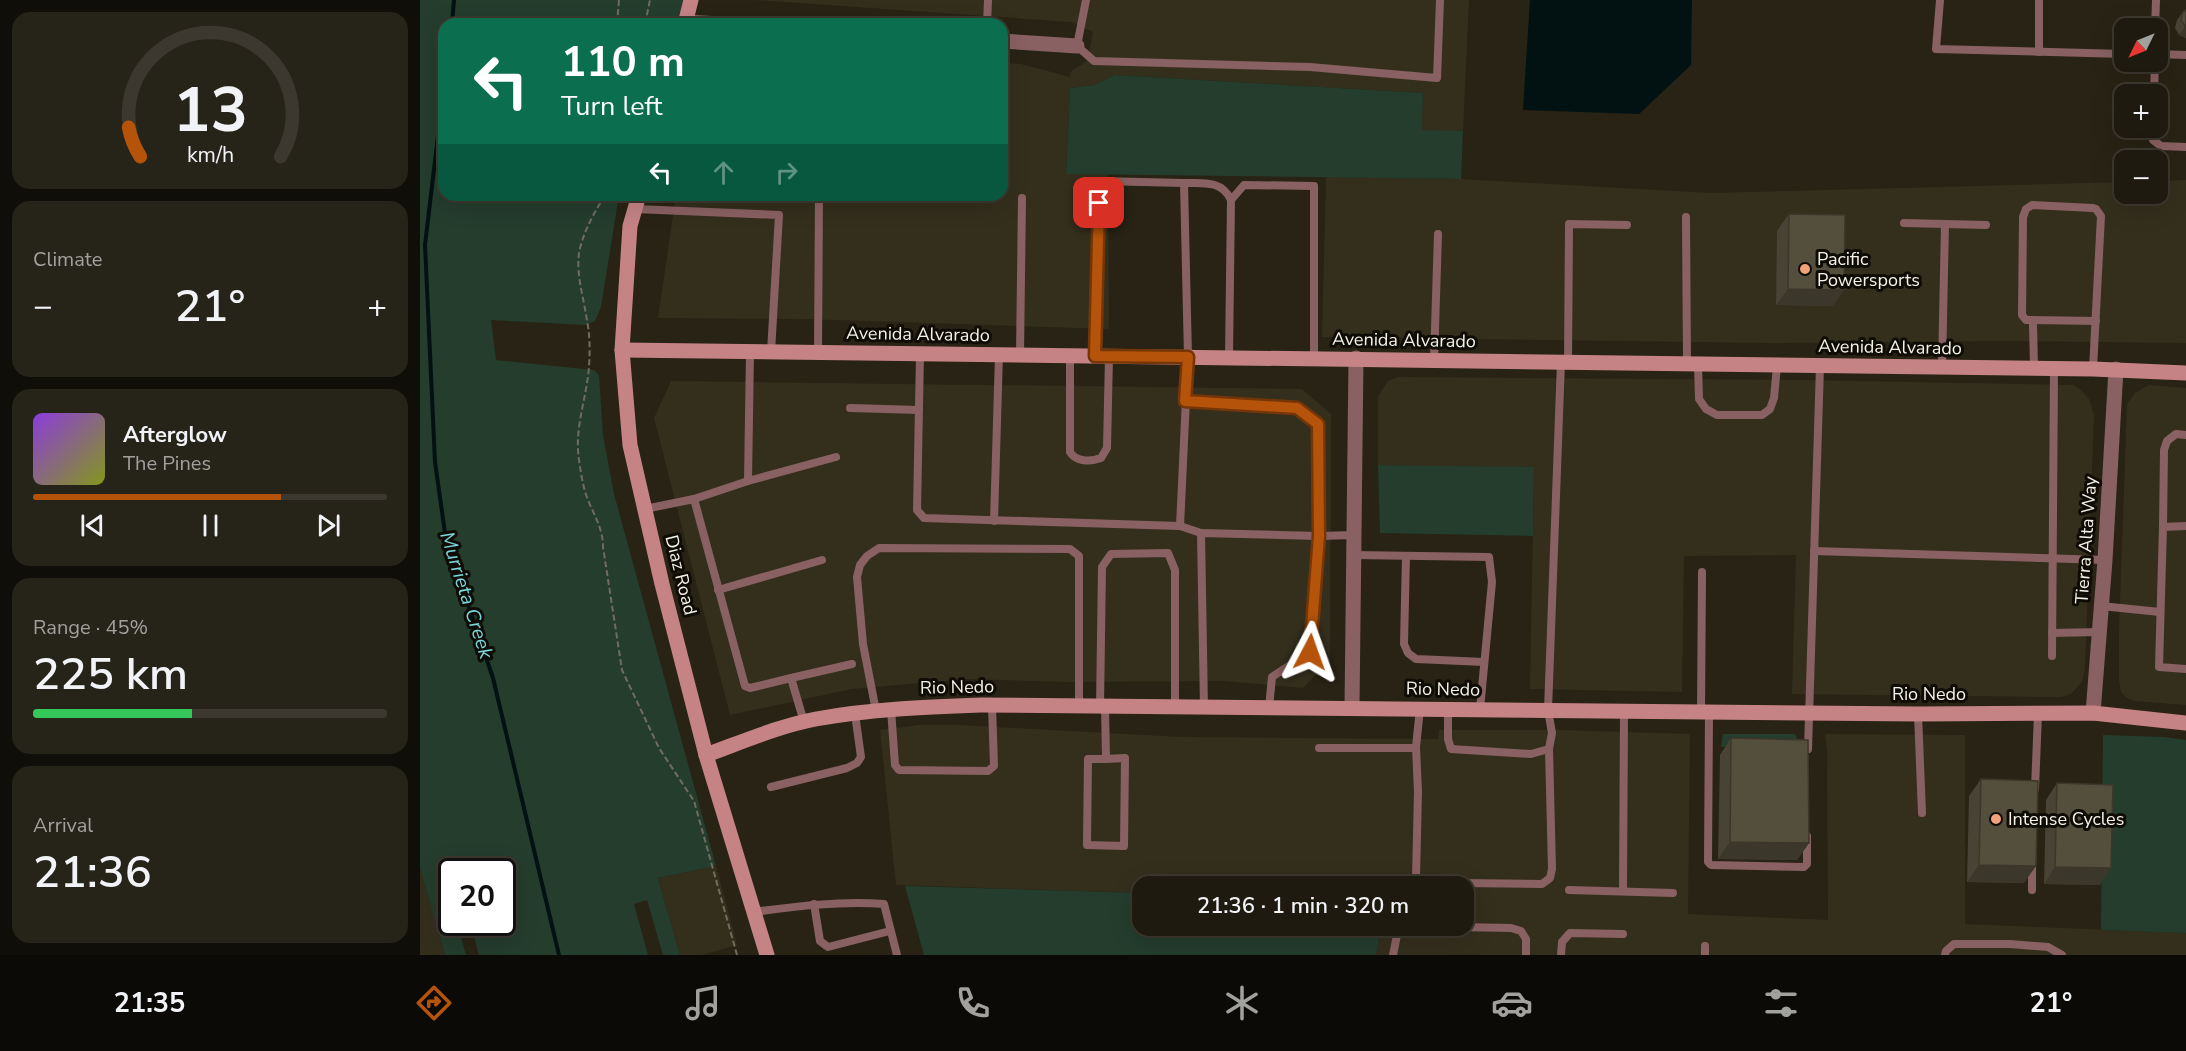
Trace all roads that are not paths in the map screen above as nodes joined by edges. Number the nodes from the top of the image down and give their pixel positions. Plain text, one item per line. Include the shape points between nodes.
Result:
1 (690, 0) edge
2 (988, 0) edge
3 (1086, 0) edge
4 (1440, 0) edge
5 (1940, 0) edge
6 (2039, 0) edge
7 (2156, 0) edge
8 (686, 18) edge
9 (987, 18) edge
10 (2156, 18) edge
11 (1008, 41) edge
12 (1077, 46) junction
13 (2039, 52) junction
14 (2114, 54) edge
15 (2168, 54) edge
16 (2186, 55) edge
17 (2153, 138) edge
18 (2186, 147) edge
19 (1184, 183) junction
20 (1022, 198) dead end
21 (1231, 200) junction
22 (819, 201) edge
23 (637, 202) edge
24 (1686, 217) dead end
25 (1904, 223) dead end
26 (1945, 224) junction
27 (1627, 225) dead end
28 (1986, 225) dead end
29 (1438, 234) dead end
30 (2032, 320) junction
31 (2096, 321) junction
32 (622, 350) junction
33 (750, 352) junction
34 (771, 352) junction
35 (818, 353) junction
36 (920, 354) junction
37 (999, 355) junction
38 (1020, 355) junction
39 (1070, 355) junction
40 (1102, 356) junction
41 (1188, 357) junction
42 (1229, 357) junction
43 (1314, 358) junction
44 (1356, 358) junction
45 (1434, 361) junction
46 (1565, 363) junction
47 (1692, 364) junction
48 (1777, 365) junction
49 (1820, 366) junction
50 (1942, 367) junction
51 (2034, 368) junction
52 (2054, 369) junction
53 (2093, 369) junction
54 (2116, 369) junction
55 (2186, 373) edge
56 (1185, 401) junction
57 (850, 408) dead end
58 (919, 410) junction
59 (2186, 435) edge
60 (836, 457) dead end
61 (748, 482) junction
62 (694, 499) junction
63 (645, 509) junction
64 (994, 521) junction
65 (1180, 526) junction
66 (2186, 526) edge
67 (2163, 527) junction
68 (1201, 533) junction
69 (1319, 536) junction
70 (1353, 536) junction
71 (1814, 551) junction
72 (1353, 555) junction
73 (1406, 556) junction
74 (2052, 558) junction
75 (822, 560) dead end
76 (2105, 560) junction
77 (1702, 572) dead end
78 (718, 590) junction
79 (2101, 606) junction
80 (2160, 612) junction
81 (2052, 633) junction
82 (2099, 633) junction
83 (2052, 656) dead end
84 (1484, 662) junction
85 (852, 664) dead end
86 (2186, 669) edge
87 (791, 678) junction
88 (992, 705) junction
89 (1079, 707) junction
90 (1102, 707) junction
91 (1175, 708) junction
92 (1204, 708) junction
93 (1269, 708) junction
94 (1352, 708) junction
95 (1420, 708) junction
96 (1448, 709) junction
97 (1480, 709) junction
98 (883, 710) junction
99 (1548, 710) junction
100 (1624, 711) junction
101 (1705, 712) junction
102 (1808, 712) junction
103 (2037, 713) junction
104 (2093, 713) junction
105 (855, 714) junction
106 (1918, 714) junction
107 (804, 722) junction
108 (2186, 723) edge
109 (1319, 748) dead end
110 (1416, 748) junction
111 (1549, 749) junction
112 (706, 755) junction
113 (1106, 759) junction
114 (1808, 763) edge
115 (771, 786) dead end
116 (2035, 798) edge
117 (1922, 813) dead end
118 (1807, 830) edge
119 (2033, 856) edge
120 (1416, 876) edge
121 (1474, 883) edge
122 (1569, 890) dead end
123 (1623, 891) junction
124 (2032, 891) dead end
125 (1673, 893) dead end
126 (814, 904) junction
127 (753, 912) junction
128 (1474, 927) edge
129 (890, 931) junction
130 (1623, 934) dead end
131 (1397, 936) edge
132 (767, 955) edge
133 (897, 955) edge
134 (1393, 955) edge
135 (1526, 955) edge
136 (1561, 955) edge
137 (1945, 955) edge
138 (2062, 955) edge

1 - 8 street
2 - 9 lane
3 - 12 lane
4 - 12 lane via 1437,78 1310,67 1094,61
5 - 13 lane via 1936,49
6 - 13 lane
7 - 10 lane
11 - 12 street
13 - 14 lane
15 - 16 lane
17 - 18 lane via 2161,146
19 - 21 lane via 1218,185
19 - 40 lane via 1099,181
19 - 41 lane
20 - 38 lane
21 - 42 lane
21 - 43 lane via 1244,185 1314,186
22 - 35 lane
23 - 32 street, Diaz Road via 630,226
23 - 34 lane via 779,215
24 - 47 lane
25 - 26 lane
26 - 28 lane
26 - 50 lane
27 - 46 lane via 1569,224
29 - 45 lane
30 - 31 lane
30 - 31 lane via 2022,315 2022,304 2024,212 2032,205 2093,208 2102,216
30 - 51 lane
31 - 53 lane
32 - 33 street, Avenida Alvarado
32 - 63 street, Diaz Road via 630,446
33 - 34 street, Avenida Alvarado
33 - 61 lane
34 - 35 street, Avenida Alvarado
35 - 36 street, Avenida Alvarado
36 - 37 street, Avenida Alvarado
36 - 58 lane
37 - 38 street, Avenida Alvarado
37 - 64 lane
38 - 39 street, Avenida Alvarado
39 - 40 street, Avenida Alvarado
39 - 40 lane via 1070,452 1080,460 1101,458 1107,448
40 - 41 street, Avenida Alvarado
41 - 42 street, Avenida Alvarado
41 - 56 lane
42 - 43 street, Avenida Alvarado
43 - 44 street, Avenida Alvarado
44 - 45 street, Avenida Alvarado
44 - 70 street
45 - 46 street, Avenida Alvarado
46 - 47 street, Avenida Alvarado
46 - 99 lane
47 - 48 street, Avenida Alvarado
47 - 48 lane via 1699,399 1706,409 1728,415 1762,415 1770,409
48 - 49 street, Avenida Alvarado
49 - 50 street, Avenida Alvarado
49 - 71 lane
50 - 51 street, Avenida Alvarado
51 - 52 street, Avenida Alvarado
52 - 53 street, Avenida Alvarado
52 - 74 lane
53 - 54 street, Avenida Alvarado
54 - 55 street, Avenida Alvarado
54 - 76 street, Tierra Alta Way
56 - 65 lane
56 - 69 lane via 1297,408 1318,424
57 - 58 lane
58 - 64 lane via 917,510 926,519
59 - 67 lane via 2176,434 2164,450
60 - 61 lane
61 - 62 lane
62 - 63 lane
62 - 78 lane
63 - 112 street, Diaz Road
64 - 65 lane
65 - 68 lane
66 - 67 lane
67 - 80 lane
68 - 69 lane
68 - 92 lane
69 - 70 lane
69 - 93 lane via 1310,652 1272,677
70 - 72 street
71 - 74 lane
71 - 102 lane
72 - 73 lane
72 - 94 street
73 - 84 lane via 1404,644 1408,653 1416,659
73 - 84 lane via 1489,557 1492,582
74 - 76 lane
74 - 81 lane
75 - 78 lane
76 - 79 street, Tierra Alta Way
77 - 101 lane
78 - 87 lane via 745,686
79 - 80 lane
79 - 82 street, Tierra Alta Way
80 - 86 lane via 2159,667
81 - 82 lane
81 - 83 lane
82 - 104 street, Tierra Alta Way
84 - 97 lane
85 - 87 lane
87 - 107 lane
88 - 89 street, Rio Nedo
88 - 98 street, Rio Nedo
88 - 98 lane via 994,766 988,771 899,770
89 - 90 street, Rio Nedo
89 - 98 lane via 1079,556 1070,549 879,548 860,565 857,577 863,644
90 - 91 street, Rio Nedo
90 - 91 lane via 1101,567 1111,554 1168,553 1175,570
90 - 113 lane
91 - 92 street, Rio Nedo
92 - 93 street, Rio Nedo
93 - 94 street, Rio Nedo
94 - 95 street, Rio Nedo
95 - 96 street, Rio Nedo
95 - 110 lane
96 - 97 street, Rio Nedo
96 - 111 lane via 1451,749 1531,754
97 - 99 street, Rio Nedo
98 - 105 street, Rio Nedo
99 - 100 street, Rio Nedo
99 - 111 lane via 1552,733
100 - 101 street, Rio Nedo
100 - 123 lane
101 - 102 street, Rio Nedo
101 - 118 lane via 1708,862 1804,867
102 - 106 street, Rio Nedo
102 - 114 lane
103 - 104 street, Rio Nedo
103 - 106 street, Rio Nedo
103 - 116 lane
104 - 108 street, Rio Nedo
105 - 107 street, Rio Nedo
105 - 115 lane via 861,757 857,763
106 - 117 lane
107 - 112 street, Rio Nedo
109 - 110 lane
110 - 120 lane
111 - 121 lane via 1550,878 1542,884
112 - 127 street, Diaz Road
113 - 113 lane via 1125,758 1124,846 1087,845 1088,759
119 - 124 lane
122 - 123 lane
123 - 125 lane
126 - 127 lane
126 - 129 lane via 884,903
126 - 129 lane via 820,941 828,947
127 - 132 street, Diaz Road
128 - 135 lane via 1521,930 1526,939
129 - 133 lane
130 - 136 lane via 1570,933 1562,942
131 - 134 lane
137 - 138 lane via 1954,944 2010,944 2048,947

